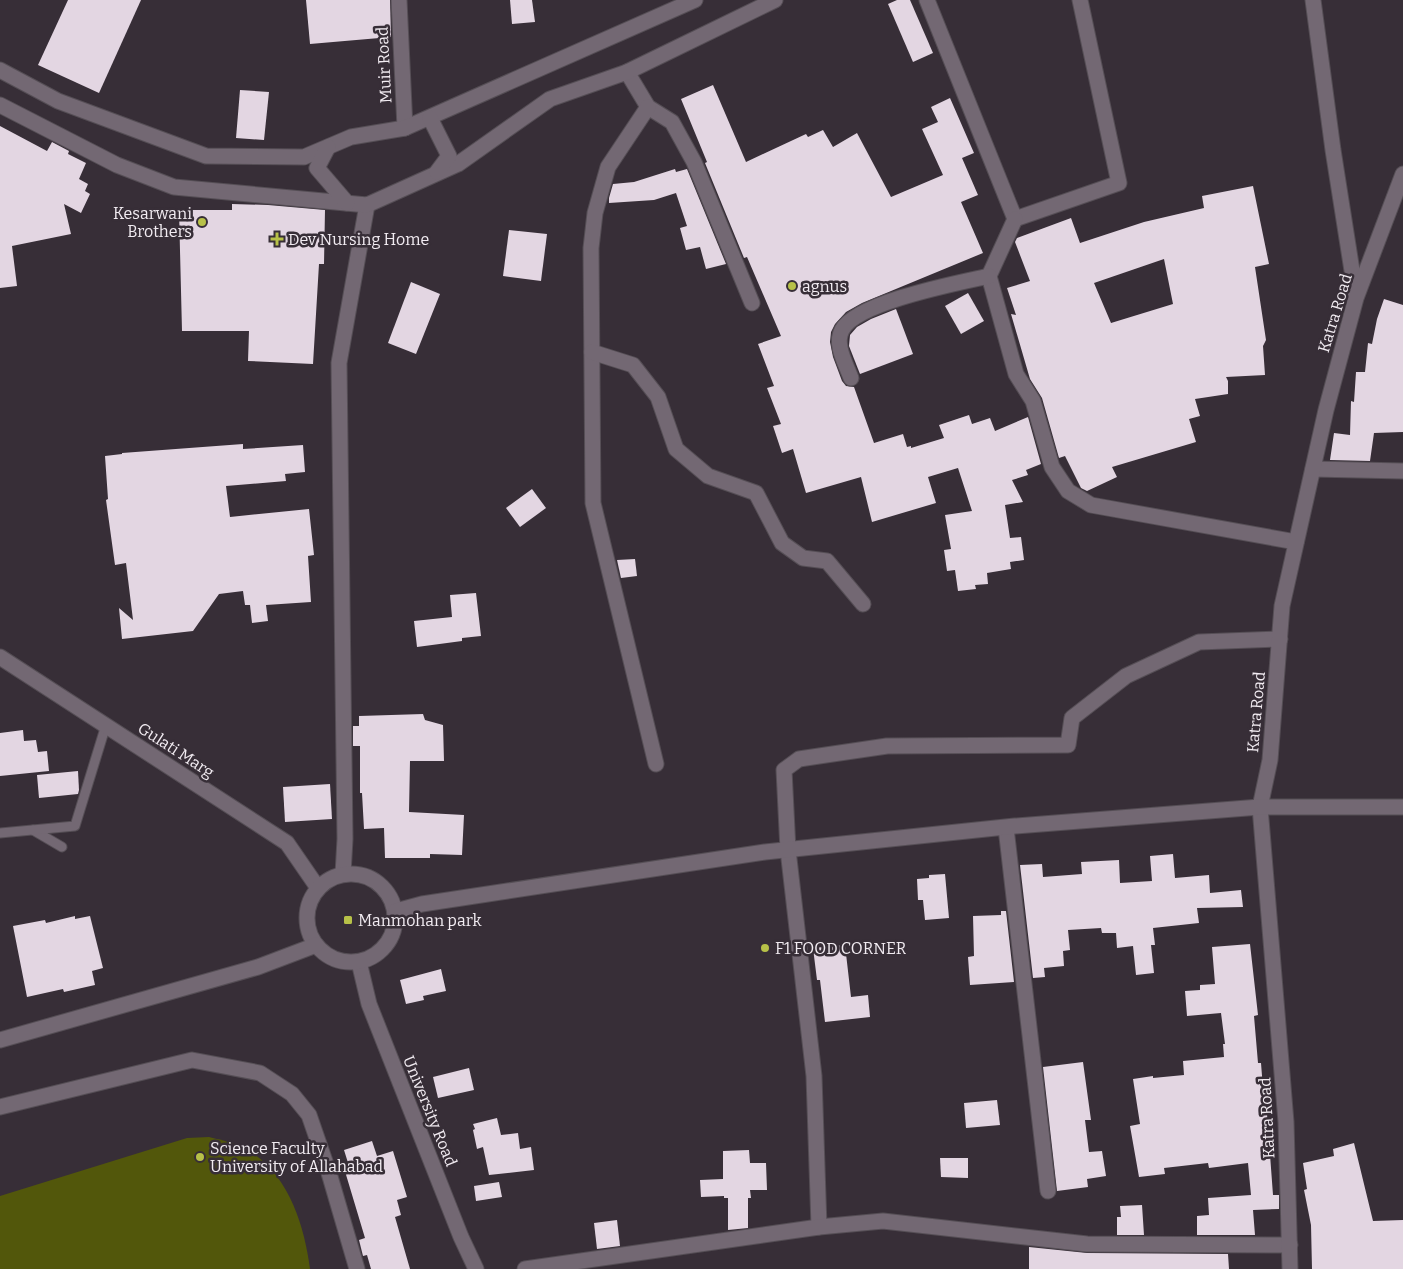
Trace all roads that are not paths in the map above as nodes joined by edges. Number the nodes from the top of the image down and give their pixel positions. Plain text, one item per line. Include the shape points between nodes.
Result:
1 (399, 0) edge
2 (694, 0) edge
3 (775, 0) edge
4 (927, 0) edge
5 (1080, 0) edge
6 (1313, 0) edge
7 (0, 70) edge
8 (627, 72) junction
9 (0, 105) edge
10 (648, 107) junction
11 (430, 118) junction
12 (405, 128) junction
13 (328, 146) junction
14 (435, 174) junction
15 (1403, 174) edge
16 (347, 203) junction
17 (367, 205) junction
18 (1015, 219) junction
19 (989, 276) junction
20 (1356, 298) junction
21 (752, 303) dead end
22 (592, 352) junction
23 (851, 378) dead end
24 (1313, 468) junction
25 (1403, 472) edge
26 (1296, 542) junction
27 (862, 604) dead end
28 (1280, 640) junction
29 (0, 657) edge
30 (106, 725) junction
31 (656, 764) dead end
32 (1403, 806) edge
33 (1260, 807) junction
34 (1006, 828) junction
35 (33, 830) junction
36 (0, 833) edge
37 (62, 847) dead end
38 (788, 850) junction
39 (343, 874) junction
40 (318, 888) junction
41 (396, 911) junction
42 (316, 945) junction
43 (359, 962) junction
44 (0, 1040) edge
45 (0, 1107) edge
46 (1048, 1191) dead end
47 (819, 1227) junction
48 (1290, 1245) junction
49 (357, 1269) edge
50 (476, 1269) edge
51 (525, 1269) edge
52 (1290, 1269) edge

1 - 12 street, Muir Road
2 - 11 street
3 - 8 street
4 - 18 street
5 - 18 street via 1119,183
6 - 20 street
7 - 13 street via 58,101 206,156 304,156
8 - 10 street
8 - 14 street via 550,99 458,164
9 - 16 street via 117,165 174,187
10 - 21 street via 672,122 694,162
10 - 22 street via 608,167 595,214 591,248
11 - 12 street
11 - 14 street via 449,156
12 - 13 street via 351,137
13 - 16 street via 317,168
14 - 17 street
15 - 20 street, Katra Road
16 - 17 street
17 - 39 street via 339,363
18 - 19 street
19 - 23 street via 934,288 876,307 851,320 842,330 839,343
19 - 26 street via 1016,374 1033,401 1052,468 1068,492 1091,505
20 - 24 street, Katra Road
22 - 27 street via 634,365 658,397 676,449 708,476 756,493 782,544 803,558 827,561
22 - 31 street via 594,503
24 - 25 street
24 - 26 street, Katra Road
26 - 28 street, Katra Road via 1282,606
28 - 33 street, Katra Road via 1270,760
28 - 38 street via 1199,642 1126,676 1072,718 1068,745 887,746 799,759 784,770
29 - 30 street, Gulati Marg
30 - 35 lane via 75,826
30 - 40 street, Gulati Marg via 287,843
32 - 33 street
33 - 34 street
33 - 48 street, Katra Road via 1286,1122
34 - 38 street
34 - 46 street
35 - 36 lane
35 - 37 lane
38 - 41 street via 422,904
38 - 47 street via 814,1076
39 - 40 street
39 - 41 street via 361,874 377,881 389,894
40 - 42 street via 306,916 308,932
41 - 43 street via 395,929 388,944 375,956
42 - 43 street via 335,960
42 - 44 street via 258,967
43 - 50 street, University Road via 369,1004
45 - 49 street via 192,1060 260,1073 292,1094 310,1115
47 - 48 street via 884,1221 1087,1244
47 - 51 street
48 - 52 street, Katra Road

